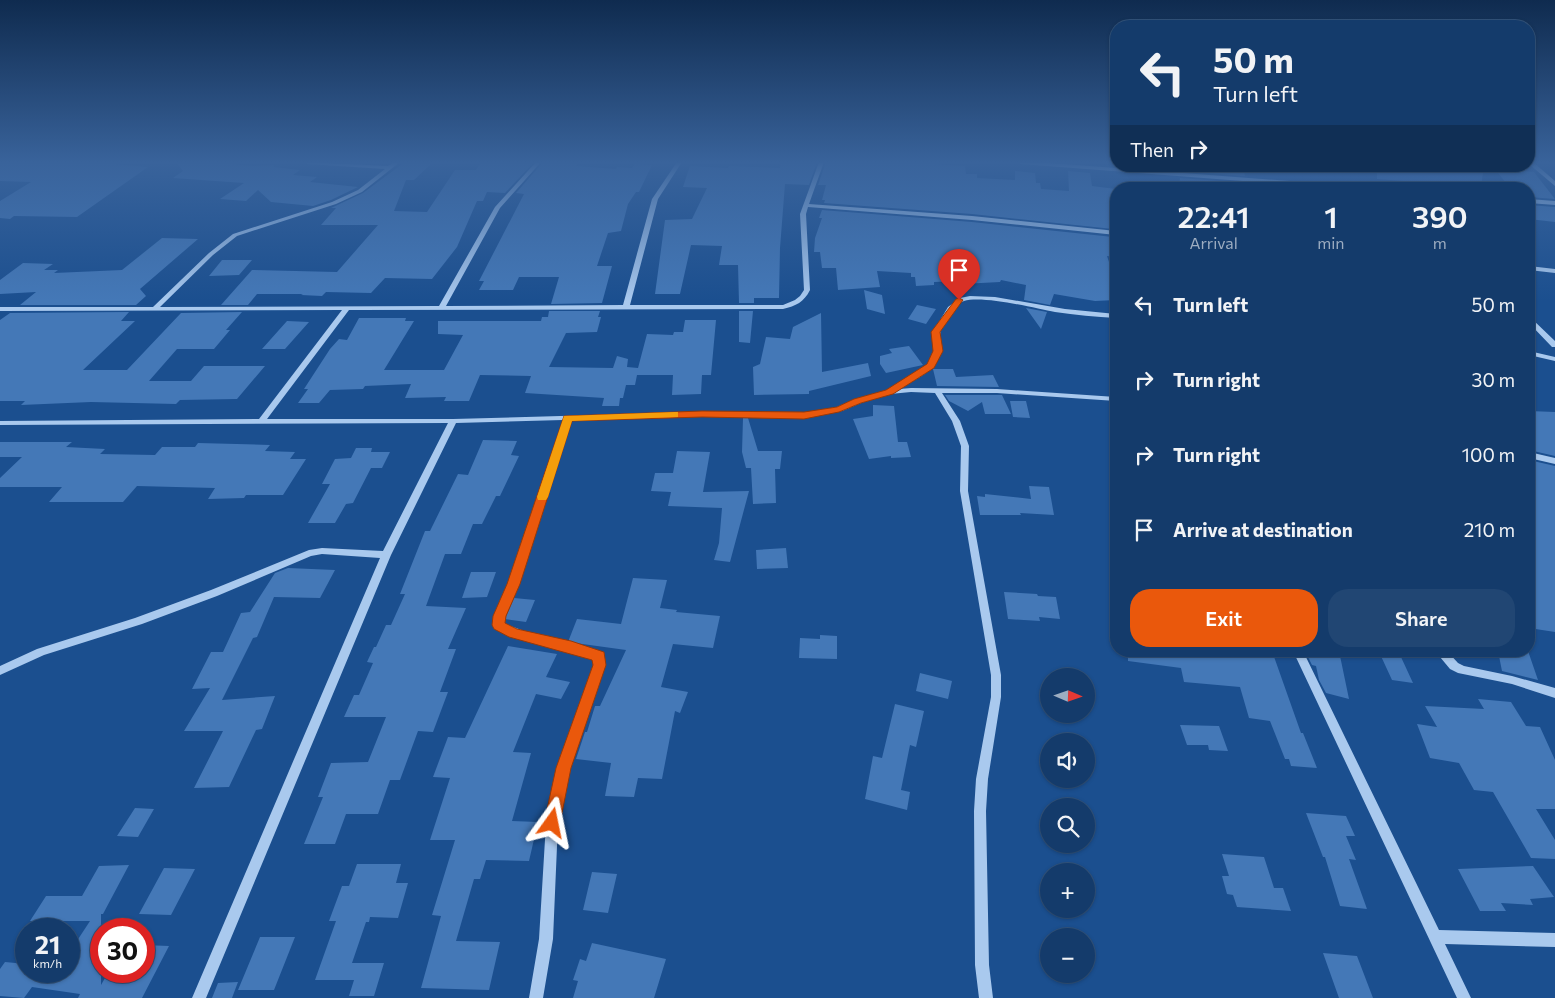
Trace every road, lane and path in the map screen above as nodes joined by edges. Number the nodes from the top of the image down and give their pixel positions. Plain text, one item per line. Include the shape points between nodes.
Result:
1 (319, 209) edge
2 (497, 209) edge
3 (652, 209) edge
4 (805, 209) edge
5 (851, 209) edge
6 (1110, 232) edge
7 (1535, 269) edge
8 (1555, 271) edge
9 (442, 306) junction
10 (626, 307) junction
11 (155, 308) junction
12 (346, 308) junction
13 (0, 309) edge
14 (1110, 316) edge
15 (1535, 325) edge
16 (1555, 345) edge
17 (1535, 354) edge
18 (1555, 359) edge
19 (937, 390) junction
20 (890, 392) junction
21 (1110, 400) edge
22 (568, 418) junction
23 (262, 421) junction
24 (453, 421) junction
25 (0, 423) edge
26 (1535, 456) edge
27 (1555, 461) edge
28 (386, 555) junction
29 (1301, 657) edge
30 (1446, 657) edge
31 (0, 671) edge
32 (1555, 693) edge
33 (1435, 938) junction
34 (1555, 940) edge
35 (199, 998) edge
36 (536, 998) edge
37 (986, 998) edge
38 (1464, 998) edge

1 - 11 street via 235,235
2 - 9 street
3 - 10 street
4 - 10 street via 806,290 797,303 783,307
5 - 6 street
7 - 8 street
9 - 10 street
9 - 12 street
11 - 12 street
11 - 13 street
12 - 23 street
14 - 20 street via 984,299 959,300 936,332 938,351 931,366
15 - 16 street
17 - 18 street
19 - 20 street
19 - 21 street
19 - 37 street via 956,421 965,446 964,491 996,675 996,697 980,811 982,965
20 - 22 street via 839,409 804,416 702,414
22 - 24 street
22 - 36 street via 498,625 514,633 599,656 599,665 563,768 552,823 546,939
23 - 24 street
23 - 25 street
24 - 28 street
26 - 27 street
28 - 31 street via 309,553 214,593 41,652
28 - 35 street
29 - 33 street
30 - 32 street via 1462,670
33 - 34 street
33 - 38 street

